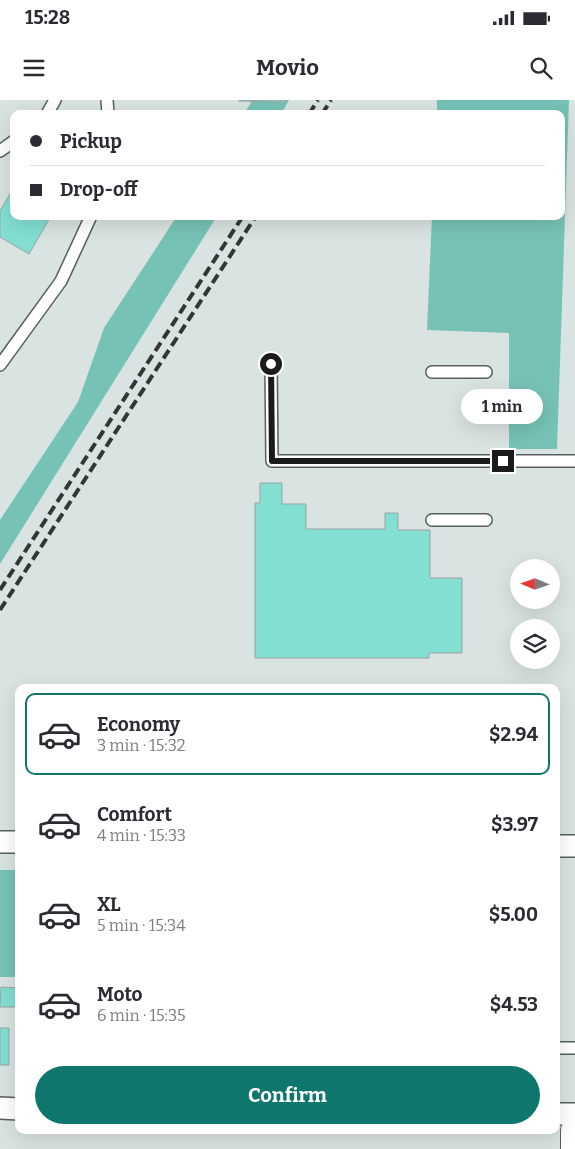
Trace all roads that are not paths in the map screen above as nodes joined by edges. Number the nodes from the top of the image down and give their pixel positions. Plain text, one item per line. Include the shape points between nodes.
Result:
1 (89, 220) edge
2 (271, 364) dead end
3 (0, 365) edge
4 (432, 372) dead end
5 (486, 372) dead end
6 (575, 460) edge
7 (432, 520) dead end
8 (486, 520) dead end
9 (0, 842) edge
10 (15, 842) edge
11 (560, 846) edge
12 (575, 846) edge
13 (560, 1048) edge
14 (575, 1048) edge
15 (0, 1108) edge
16 (15, 1109) edge
17 (560, 1114) edge
18 (575, 1114) edge
19 (575, 1131) edge
20 (575, 1149) edge

1 - 3 lane via 61,281
2 - 6 lane via 272,461
4 - 5 lane
7 - 8 lane
9 - 10 street
11 - 12 street
13 - 14 lane
15 - 16 street
17 - 18 street
19 - 20 street

